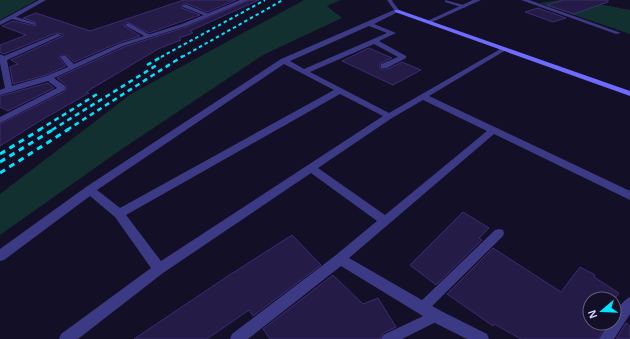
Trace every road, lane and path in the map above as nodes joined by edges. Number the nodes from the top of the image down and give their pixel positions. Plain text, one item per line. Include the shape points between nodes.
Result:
1 (43, 0) edge
2 (245, 0) edge
3 (390, 0) edge
4 (478, 0) edge
5 (524, 0) edge
6 (447, 1) edge
7 (185, 6) dead end
8 (464, 6) junction
9 (397, 11) junction
10 (208, 15) junction
11 (11, 17) junction
12 (428, 22) junction
13 (0, 23) edge
14 (33, 24) dead end
15 (369, 24) junction
16 (128, 25) dead end
17 (618, 33) dead end
18 (59, 35) dead end
19 (148, 36) junction
20 (374, 41) junction
21 (504, 49) junction
22 (64, 57) dead end
23 (1, 59) edge
24 (284, 61) junction
25 (384, 66) dead end
26 (73, 68) junction
27 (305, 71) junction
28 (49, 78) junction
29 (12, 88) junction
30 (341, 90) junction
31 (0, 93) edge
32 (630, 94) edge
33 (422, 96) junction
34 (388, 116) junction
35 (0, 120) edge
36 (493, 130) junction
37 (311, 168) junction
38 (90, 190) junction
39 (630, 196) edge
40 (119, 214) junction
41 (386, 221) junction
42 (499, 233) dead end
43 (0, 256) edge
44 (340, 259) junction
45 (159, 270) junction
46 (630, 303) edge
47 (422, 308) junction
48 (436, 316) junction
49 (242, 337) edge
50 (66, 339) edge
51 (388, 339) edge
52 (482, 339) edge
53 (606, 339) edge

1 - 11 street
2 - 10 street
3 - 9 street
4 - 8 street
5 - 17 street
6 - 8 lane
7 - 10 lane
8 - 12 street
9 - 12 street
9 - 15 street
10 - 19 street
11 - 13 street
11 - 14 street
12 - 21 street
15 - 20 street via 393,33
15 - 24 street
16 - 19 lane
18 - 23 street
19 - 26 street via 121,45
20 - 25 street via 404,57
20 - 27 street
21 - 32 street
21 - 33 street
22 - 26 street
23 - 29 street via 8,87
24 - 27 street
24 - 38 street
26 - 28 street
27 - 30 street
28 - 29 street
28 - 35 street via 62,88
29 - 31 street
30 - 34 street
30 - 40 street
33 - 34 street
33 - 36 street
34 - 37 street
36 - 39 street
36 - 41 street
37 - 41 street
37 - 45 street
38 - 40 street
38 - 43 street
40 - 45 street
41 - 44 street
42 - 47 lane
44 - 47 street
44 - 49 street
45 - 50 street
46 - 53 lane
47 - 48 street
48 - 51 lane
48 - 52 street

